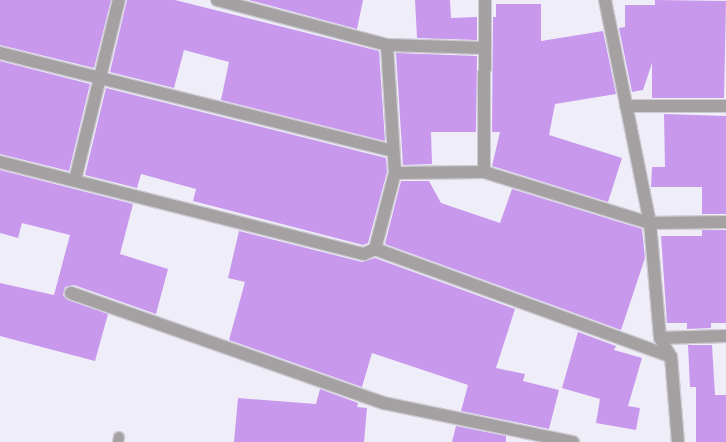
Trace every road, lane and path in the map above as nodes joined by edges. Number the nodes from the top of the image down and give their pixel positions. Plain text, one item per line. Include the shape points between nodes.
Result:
1 (119, 0) edge
2 (217, 0) edge
3 (485, 0) edge
4 (605, 0) edge
5 (387, 45) junction
6 (486, 48) junction
7 (0, 53) edge
8 (101, 77) junction
9 (626, 106) junction
10 (726, 106) edge
11 (392, 151) junction
12 (0, 162) edge
13 (484, 172) junction
14 (395, 173) junction
15 (75, 180) junction
16 (726, 222) edge
17 (650, 223) junction
18 (375, 249) junction
19 (71, 293) dead end
20 (726, 336) edge
21 (660, 338) junction
22 (670, 357) junction
23 (573, 442) edge
24 (678, 442) edge

1 - 8 street
2 - 5 street
3 - 6 street
4 - 9 street
5 - 6 street
5 - 11 street
6 - 13 street
7 - 8 street
8 - 11 street
8 - 15 street
9 - 10 street
9 - 17 street
11 - 14 street
12 - 15 street
13 - 14 street
13 - 17 street
14 - 18 street
15 - 18 street via 364,254
16 - 17 street
17 - 21 street
18 - 22 street
19 - 23 street via 384,403
20 - 21 street
21 - 22 street
22 - 24 street

